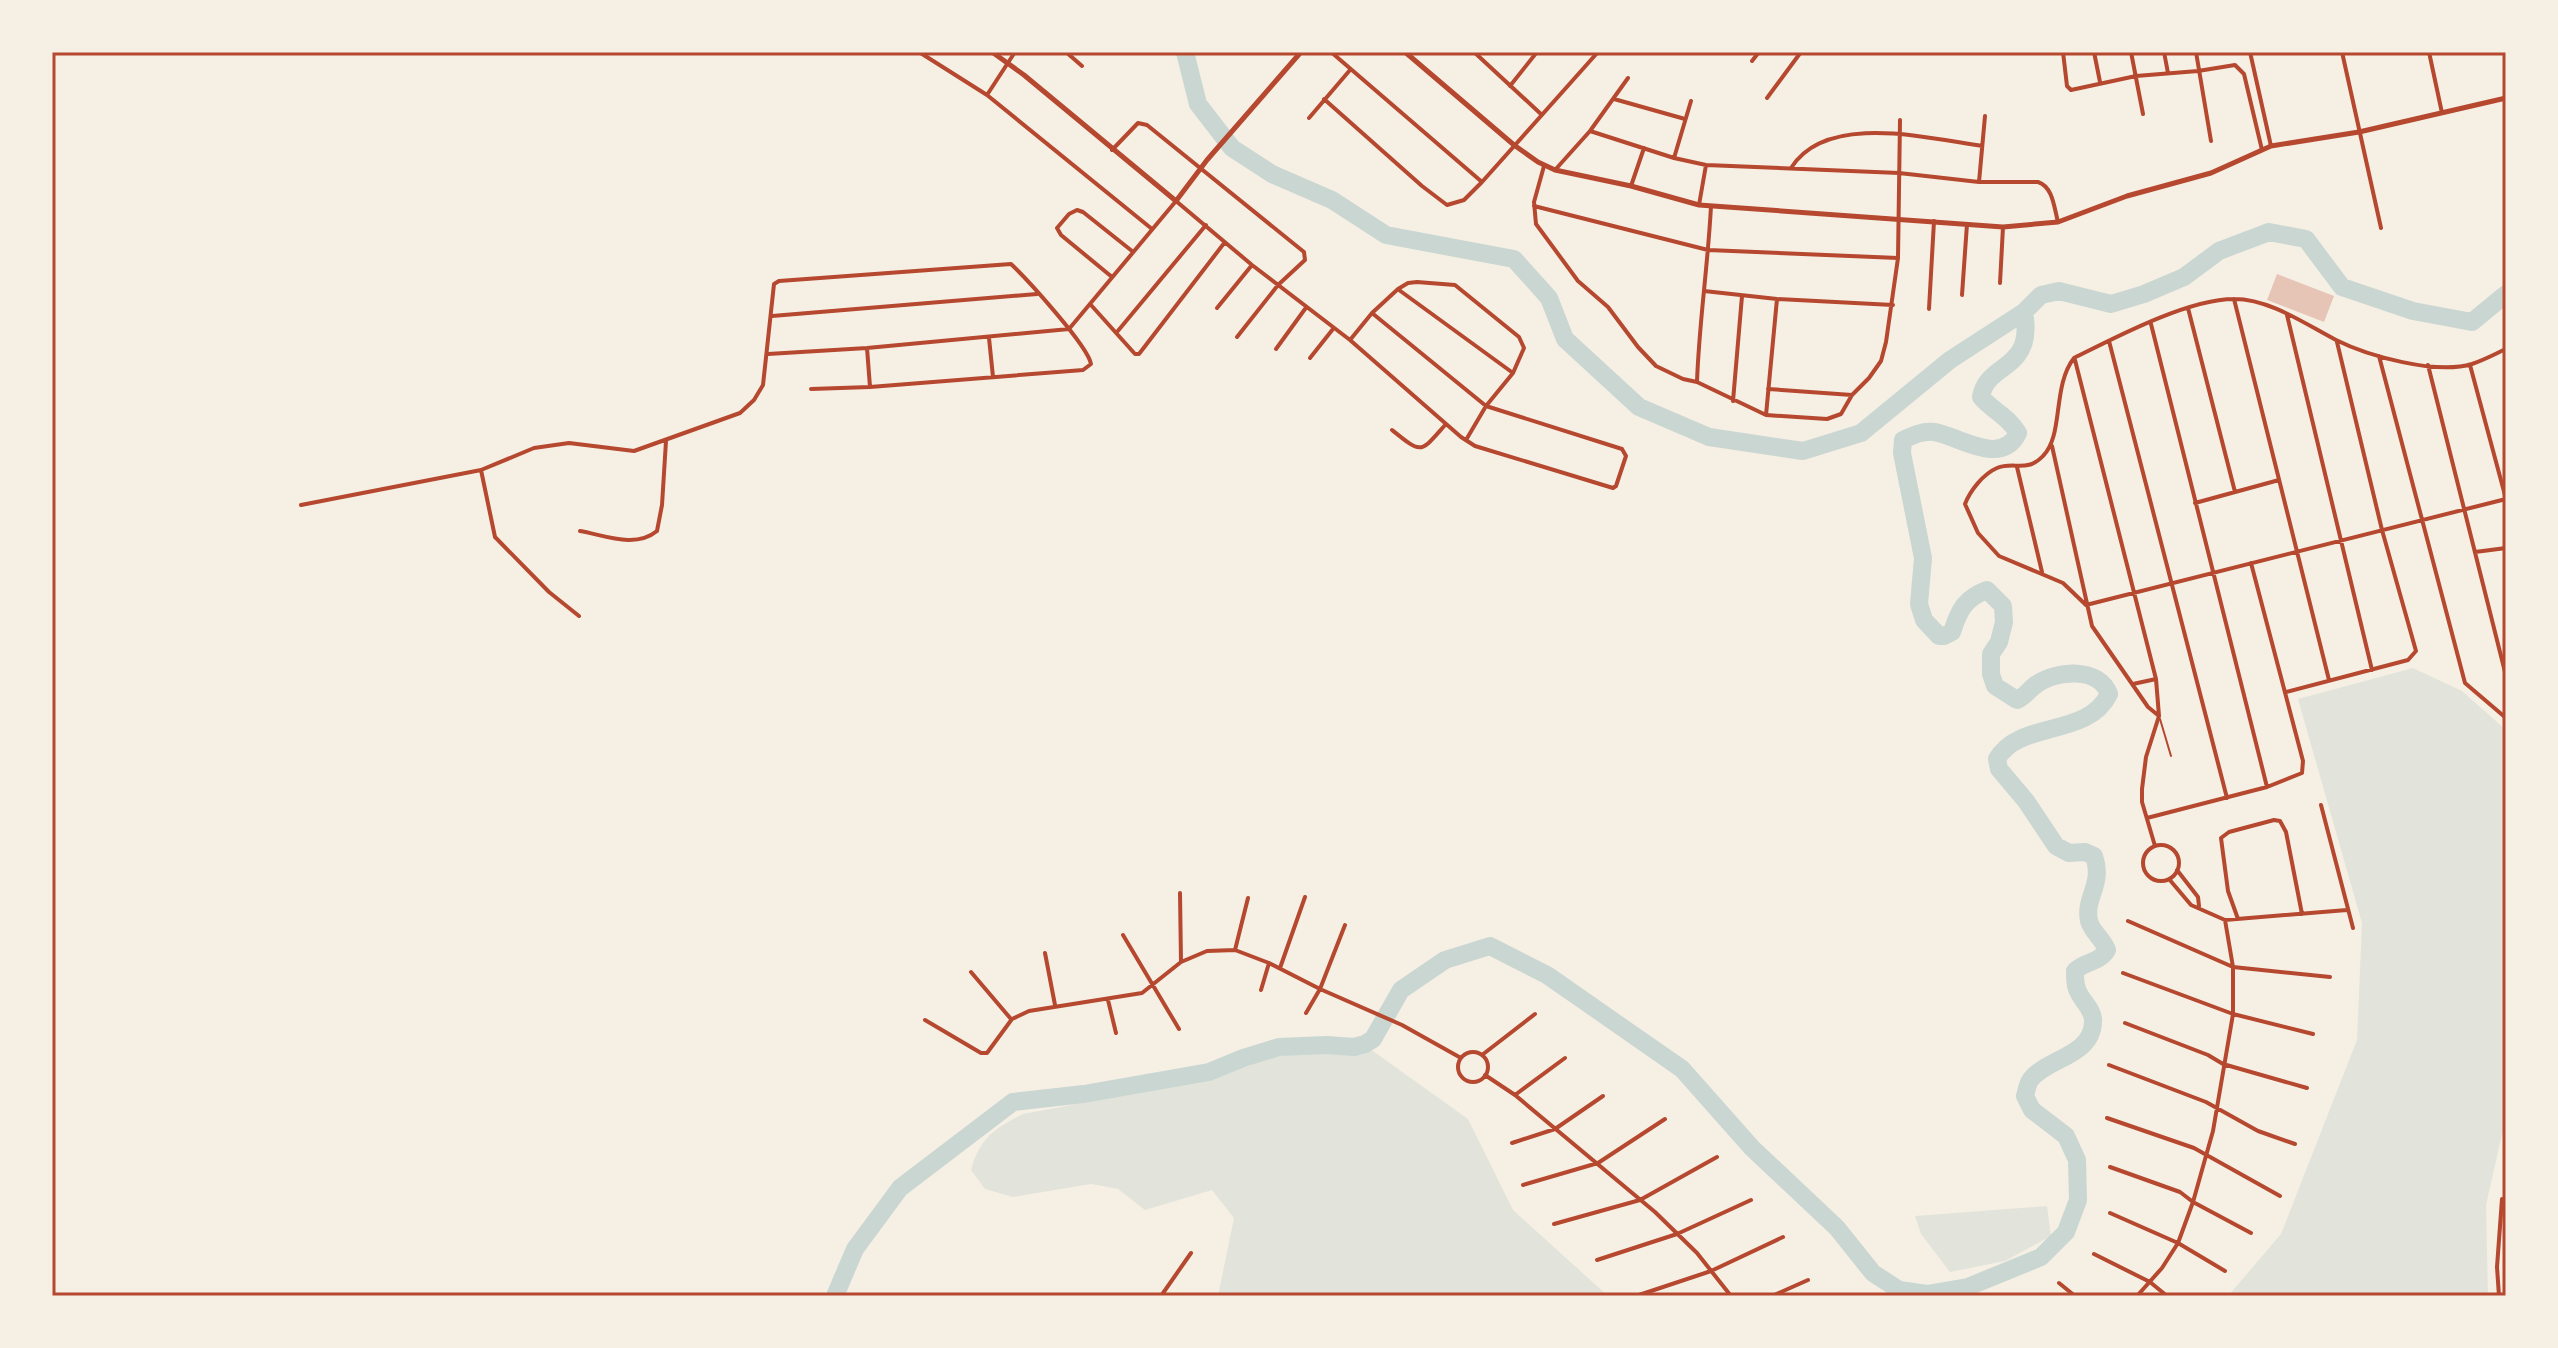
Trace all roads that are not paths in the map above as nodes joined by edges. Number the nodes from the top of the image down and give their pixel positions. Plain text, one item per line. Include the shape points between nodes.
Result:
1 (919, 52) edge
2 (992, 52) edge
3 (1015, 52) edge
4 (1066, 52) edge
5 (1301, 52) edge
6 (1331, 52) edge
7 (1405, 52) edge
8 (1474, 52) edge
9 (1537, 52) edge
10 (1598, 52) edge
11 (1759, 52) edge
12 (1801, 52) edge
13 (2063, 52) edge
14 (2094, 52) edge
15 (2131, 52) edge
16 (2164, 52) edge
17 (2196, 52) edge
18 (2250, 52) edge
19 (2342, 52) edge
20 (2429, 52) edge
21 (1752, 61) dead end
22 (1008, 63) junction
23 (1082, 66) dead end
24 (1350, 70) junction
25 (2198, 71) junction
26 (2168, 73) junction
27 (2136, 76) junction
28 (1628, 78) dead end
29 (2100, 82) junction
30 (1510, 86) junction
31 (987, 95) junction
32 (1767, 98) dead end
33 (2506, 98) edge
34 (1324, 99) junction
35 (1614, 99) junction
36 (1691, 101) dead end
37 (2442, 113) junction
38 (2143, 114) dead end
39 (1542, 115) junction
40 (1985, 116) dead end
41 (1309, 118) dead end
42 (1685, 119) junction
43 (1900, 120) dead end
44 (1590, 131) junction
45 (2359, 132) junction
46 (1899, 135) junction
47 (2211, 141) dead end
48 (1514, 145) junction
49 (1982, 146) junction
50 (2271, 146) junction
51 (1644, 148) junction
52 (1112, 150) junction
53 (2262, 150) junction
54 (1674, 158) junction
55 (1544, 165) junction
56 (1706, 165) junction
57 (1201, 168) junction
58 (1791, 168) junction
59 (1555, 170) junction
60 (1899, 173) junction
61 (1482, 182) junction
62 (1979, 182) junction
63 (1631, 186) junction
64 (1176, 201) junction
65 (1699, 205) junction
66 (1534, 206) junction
67 (1711, 206) junction
68 (1899, 218) junction
69 (1934, 221) junction
70 (2058, 222) junction
71 (1967, 224) junction
72 (1206, 225) junction
73 (2003, 227) junction
74 (2381, 228) dead end
75 (1152, 229) junction
76 (1225, 242) junction
77 (1708, 250) junction
78 (1132, 251) junction
79 (1898, 258) junction
80 (1252, 265) junction
81 (1112, 277) junction
82 (2000, 283) dead end
83 (1278, 285) junction
84 (1398, 289) junction
85 (1704, 291) junction
86 (1037, 294) junction
87 (1962, 295) dead end
88 (1742, 296) junction
89 (1777, 299) junction
90 (2234, 299) junction
91 (1091, 305) junction
92 (1893, 305) junction
93 (1217, 308) dead end
94 (1306, 308) junction
95 (2188, 308) junction
96 (1929, 309) dead end
97 (1372, 313) junction
98 (2287, 315) junction
99 (772, 316) junction
100 (2151, 323) junction
101 (1333, 328) junction
102 (1069, 329) junction
103 (1117, 332) junction
104 (1237, 337) dead end
105 (989, 338) junction
106 (1350, 340) junction
107 (2337, 340) junction
108 (2109, 341) junction
109 (867, 348) junction
110 (1276, 349) dead end
111 (2506, 349) edge
112 (768, 354) junction
113 (2379, 356) junction
114 (1310, 358) dead end
115 (2074, 358) junction
116 (2428, 365) junction
117 (2470, 365) junction
118 (1513, 373) junction
119 (993, 377) junction
120 (1697, 382) junction
121 (870, 387) junction
122 (811, 389) dead end
123 (1768, 389) junction
124 (1852, 395) junction
125 (1733, 401) junction
126 (1486, 406) junction
127 (1766, 415) junction
128 (1446, 424) junction
129 (1392, 430) dead end
130 (1466, 440) junction
131 (666, 441) junction
132 (2052, 444) junction
133 (2017, 467) junction
134 (481, 470) junction
135 (2279, 480) junction
136 (2235, 492) junction
137 (2506, 499) edge
138 (2195, 503) junction
139 (301, 505) dead end
140 (2464, 510) junction
141 (2421, 521) junction
142 (2382, 530) junction
143 (580, 531) dead end
144 (2341, 540) junction
145 (2506, 548) edge
146 (2297, 551) junction
147 (2475, 552) junction
148 (2251, 563) junction
149 (2042, 572) junction
150 (2212, 573) junction
151 (2172, 583) junction
152 (2134, 593) junction
153 (2086, 605) junction
154 (579, 616) dead end
155 (2372, 670) junction
156 (2506, 676) edge
157 (2156, 679) junction
158 (2329, 680) junction
159 (2133, 684) junction
160 (2286, 692) junction
161 (2159, 716) junction
162 (2506, 718) edge
163 (2171, 756) dead end
164 (2267, 787) junction
165 (2227, 798) junction
166 (2321, 805) dead end
167 (2147, 818) junction
168 (2155, 846) junction
169 (2177, 870) junction
170 (2169, 879) junction
171 (1180, 893) dead end
172 (1305, 897) dead end
173 (1248, 898) dead end
174 (2199, 906) junction
175 (2347, 910) junction
176 (2302, 914) junction
177 (2238, 919) junction
178 (2225, 920) junction
179 (2128, 921) dead end
180 (1345, 925) dead end
181 (2353, 928) dead end
182 (1123, 935) dead end
183 (1235, 950) junction
184 (1045, 953) dead end
185 (1181, 962) junction
186 (1269, 963) junction
187 (2233, 967) junction
188 (1280, 968) junction
189 (971, 972) dead end
190 (2123, 973) dead end
191 (2330, 977) dead end
192 (1152, 987) junction
193 (1320, 989) junction
194 (1261, 990) dead end
195 (1108, 1000) junction
196 (1055, 1005) junction
197 (1306, 1013) dead end
198 (1535, 1014) dead end
199 (2233, 1014) junction
200 (1012, 1019) junction
201 (925, 1020) dead end
202 (2125, 1023) dead end
203 (1179, 1029) dead end
204 (1116, 1033) dead end
205 (2313, 1034) dead end
206 (1482, 1055) junction
207 (1461, 1058) junction
208 (1565, 1058) dead end
209 (2223, 1064) junction
210 (2109, 1065) dead end
211 (1485, 1075) junction
212 (2307, 1088) dead end
213 (1515, 1095) junction
214 (1603, 1096) dead end
215 (2217, 1111) junction
216 (2107, 1118) dead end
217 (1665, 1119) dead end
218 (1555, 1129) junction
219 (1512, 1143) dead end
220 (2295, 1144) dead end
221 (2206, 1155) junction
222 (1717, 1157) dead end
223 (1598, 1163) junction
224 (2110, 1167) dead end
225 (1523, 1185) dead end
226 (2280, 1196) dead end
227 (2502, 1199) dead end
228 (1640, 1200) junction
229 (1751, 1200) dead end
230 (2193, 1202) junction
231 (2110, 1213) dead end
232 (1554, 1224) dead end
233 (2251, 1233) dead end
234 (1677, 1234) junction
235 (1783, 1237) dead end
236 (2178, 1243) junction
237 (1191, 1253) dead end
238 (2094, 1254) dead end
239 (1597, 1260) dead end
240 (1711, 1271) junction
241 (2225, 1271) dead end
242 (1808, 1280) dead end
243 (2506, 1281) edge
244 (2150, 1282) junction
245 (2059, 1283) dead end
246 (2499, 1293) edge
247 (1161, 1296) edge
248 (1636, 1296) edge
249 (1731, 1296) edge
250 (1772, 1296) edge
251 (2075, 1296) edge
252 (2137, 1296) edge
253 (2167, 1296) edge

1 - 31 street
2 - 22 street
3 - 22 street
4 - 23 street
5 - 57 street
6 - 24 street
7 - 48 street
8 - 30 street
9 - 30 street
10 - 39 street
11 - 21 street
12 - 32 street
13 - 29 street via 2068,88
14 - 29 street
15 - 27 street
16 - 26 street
17 - 25 street
18 - 50 street
19 - 45 street
20 - 37 street
22 - 31 street
22 - 52 street
24 - 34 street
24 - 61 street
25 - 26 street
25 - 47 street
25 - 53 street via 2240,67
26 - 27 street
27 - 29 street
27 - 38 street
28 - 35 street
30 - 39 street
31 - 75 street
33 - 37 street
34 - 41 street
34 - 61 street via 1447,205 1464,200
35 - 42 street
35 - 44 street
36 - 42 street
37 - 45 street
39 - 48 street
40 - 49 street
42 - 54 street
43 - 46 street
44 - 51 street
44 - 59 street
45 - 50 street
45 - 74 street
46 - 49 street
46 - 58 street via 1844,135 1808,149
46 - 60 street
48 - 55 street
48 - 61 street
49 - 62 street
50 - 53 street
51 - 54 street
51 - 63 street
52 - 57 street via 1142,122
52 - 64 street
53 - 70 street via 2211,173
54 - 56 street
55 - 59 street
55 - 66 street
56 - 58 street
56 - 65 street
57 - 64 street
57 - 83 street via 1304,252 1305,260
58 - 60 street
59 - 63 street
60 - 62 street
60 - 68 street
62 - 70 street via 2045,184
63 - 65 street
64 - 72 street
64 - 75 street
65 - 67 street
66 - 77 street
66 - 120 street via 1536,224 1556,254 1638,347 1656,366
67 - 68 street
67 - 77 street
68 - 69 street
68 - 79 street
69 - 71 street
69 - 96 street
70 - 73 street
71 - 73 street
71 - 87 street
72 - 76 street
72 - 103 street
73 - 82 street
75 - 78 street
76 - 80 street
76 - 103 street via 1141,353 1135,354
77 - 79 street
77 - 85 street
78 - 81 street
78 - 81 street via 1077,210 1057,228
79 - 92 street
80 - 83 street
80 - 93 street
81 - 91 street
83 - 94 street
83 - 104 street
84 - 97 street
84 - 118 street
84 - 118 street via 1417,282 1455,285 1519,337 1524,348
85 - 88 street
85 - 120 street
86 - 99 street
86 - 99 street via 1008,263 779,281 774,284
86 - 102 street
88 - 89 street
88 - 125 street
89 - 92 street
89 - 123 street
90 - 95 street
90 - 98 street
90 - 135 street
91 - 102 street
91 - 103 street
92 - 124 street via 1881,361
94 - 101 street
94 - 110 street
95 - 100 street
95 - 136 street
97 - 106 street
97 - 126 street
98 - 107 street
98 - 144 street
99 - 112 street
100 - 108 street
100 - 138 street
101 - 106 street
101 - 114 street
102 - 105 street
102 - 119 street via 1090,358 1088,369
105 - 109 street
105 - 119 street
106 - 128 street
107 - 113 street
107 - 142 street
108 - 115 street
108 - 151 street
109 - 112 street
109 - 121 street
111 - 117 street
112 - 131 street via 763,385 746,408
113 - 116 street
113 - 141 street
115 - 132 street via 2062,381
115 - 152 street
116 - 117 street
116 - 140 street
117 - 137 street
118 - 126 street
119 - 121 street
120 - 125 street
121 - 122 street
123 - 124 street
123 - 127 street
124 - 127 street via 1841,414 1827,419
125 - 127 street
126 - 130 street
126 - 130 street via 1622,449 1626,456 1618,484 1613,488
128 - 129 street via 1420,448
128 - 130 street
131 - 134 street via 634,451 569,443 534,448
131 - 143 street via 657,531 621,540
132 - 133 street via 2036,463
132 - 153 street
133 - 149 street
133 - 149 street via 1998,468 1988,475 1968,497 1966,511 1999,556
134 - 139 street
134 - 154 street via 495,537
135 - 136 street
135 - 146 street
136 - 138 street
137 - 140 street
138 - 150 street
140 - 141 street
140 - 147 street
141 - 142 street
141 - 162 street via 2465,683
142 - 144 street
142 - 155 street via 2416,651 2408,660
144 - 146 street
144 - 155 street
145 - 147 street
146 - 148 street
146 - 158 street
147 - 156 street
148 - 150 street
148 - 160 street
149 - 153 street
150 - 151 street
150 - 164 street
151 - 152 street
151 - 165 street
152 - 153 street
152 - 157 street
153 - 159 street via 2092,626
155 - 158 street
157 - 159 street
157 - 161 street
158 - 160 street
159 - 161 street
160 - 164 street via 2302,773
161 - 163 lane
161 - 167 street via 2142,773
164 - 165 street
165 - 167 street
166 - 175 street
167 - 168 street
168 - 169 street via 2176,853
168 - 170 street via 2146,854 2145,870 2158,880
169 - 170 street
169 - 174 street
170 - 174 street via 2191,905
171 - 185 street
172 - 188 street
173 - 183 street
174 - 178 street
175 - 176 street
175 - 181 street
176 - 177 street
176 - 177 street via 2286,832 2274,820 2221,838 2228,891
177 - 178 street
178 - 187 street
179 - 187 street
180 - 193 street
182 - 192 street
183 - 185 street via 1207,951
183 - 186 street
184 - 196 street
185 - 192 street
186 - 188 street
186 - 194 street
187 - 191 street
187 - 199 street
188 - 193 street
189 - 200 street
190 - 199 street
192 - 195 street
192 - 203 street
193 - 197 street
193 - 207 street
195 - 196 street
195 - 204 street
196 - 200 street
198 - 206 street
199 - 205 street
199 - 209 street
200 - 201 street via 987,1053
202 - 209 street
206 - 207 street via 1473,1052
206 - 211 street via 1488,1067
207 - 211 street via 1458,1067 1464,1079 1478,1081
208 - 213 street
209 - 212 street
209 - 215 street
210 - 215 street
211 - 213 street
213 - 218 street
214 - 218 street
215 - 220 street
215 - 221 street
216 - 221 street
217 - 223 street
218 - 219 street
218 - 223 street
221 - 226 street
221 - 230 street
222 - 228 street
223 - 225 street
223 - 228 street
224 - 230 street via 2180,1192
227 - 246 street
228 - 232 street
228 - 234 street
229 - 234 street
230 - 233 street
230 - 236 street
231 - 236 street
234 - 239 street
234 - 240 street
235 - 240 street
236 - 241 street
236 - 244 street
237 - 247 street
238 - 244 street
240 - 248 street
240 - 249 street
242 - 250 street
243 - 246 street
244 - 252 street
244 - 253 street
245 - 251 street

